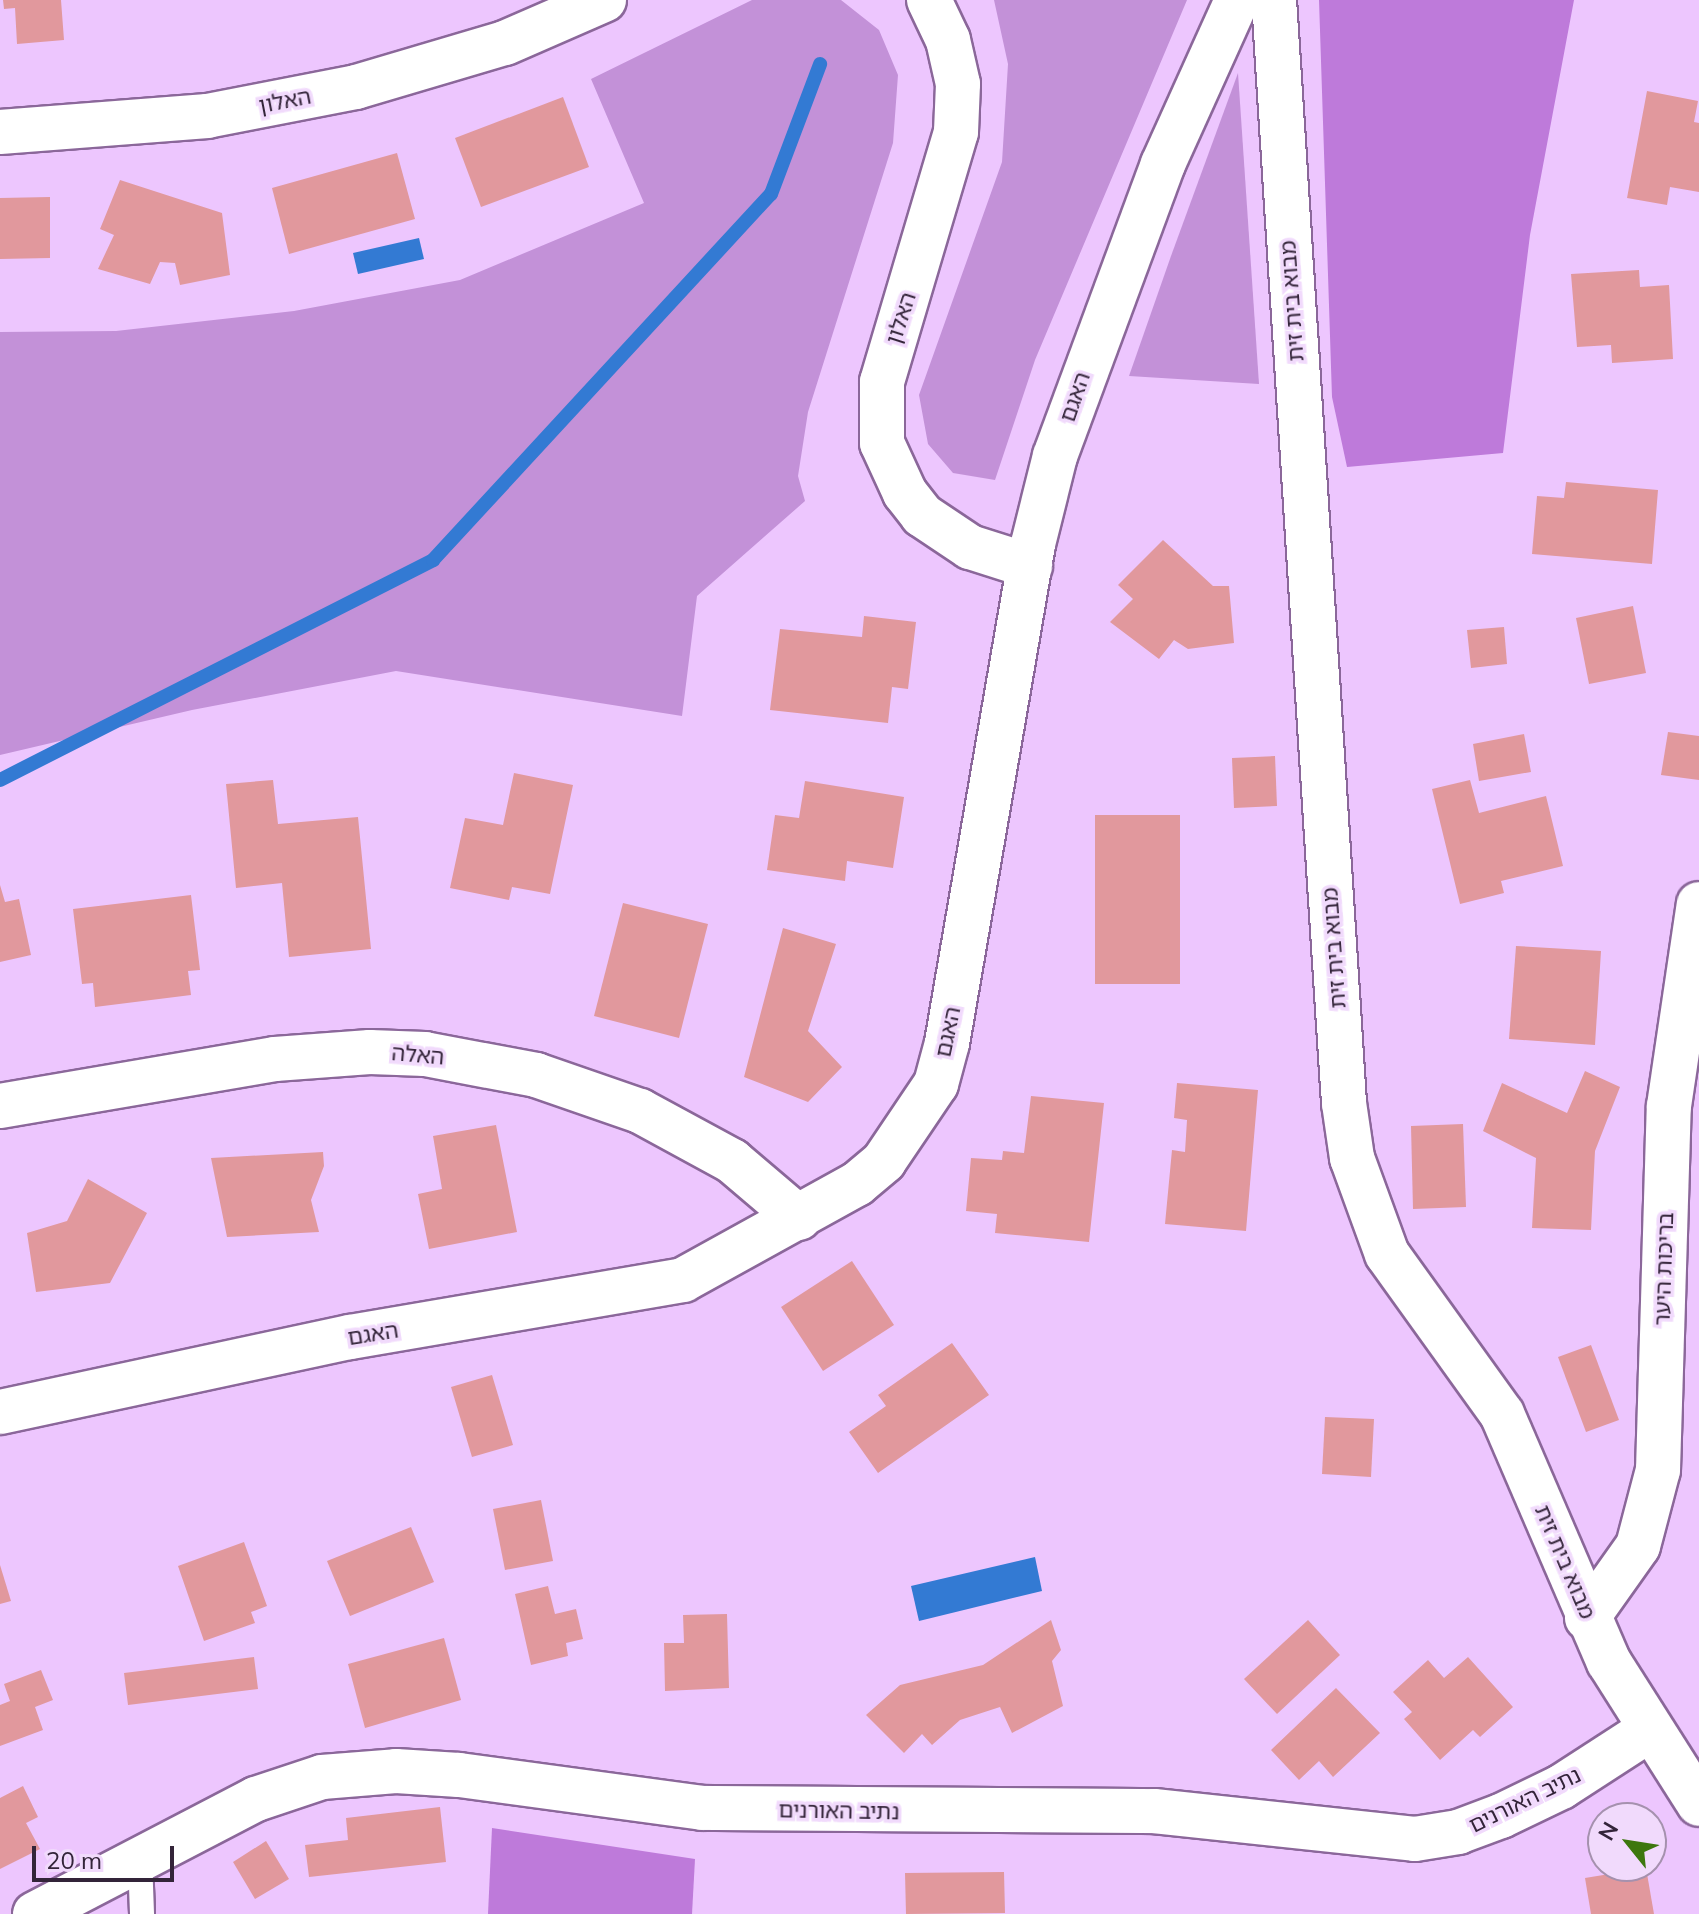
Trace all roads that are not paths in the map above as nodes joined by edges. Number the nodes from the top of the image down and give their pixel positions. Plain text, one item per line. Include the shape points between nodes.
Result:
1 (604, 0) edge
2 (929, 0) edge
3 (1237, 0) edge
4 (1274, 0) edge
5 (0, 132) edge
6 (1030, 566) junction
7 (1699, 904) edge
8 (0, 1106) edge
9 (799, 1218) junction
10 (0, 1412) edge
11 (1587, 1618) junction
12 (1649, 1730) junction
13 (1699, 1804) edge
14 (140, 1859) junction
15 (35, 1914) edge
16 (142, 1914) edge

1 - 5 street, האלון via 505,43 356,87 207,116
2 - 6 street, האלון via 948,40 958,84 956,132 882,382 882,443 891,469 922,515 970,547
3 - 6 street, האגם via 1163,164 1084,372 1055,456
4 - 11 street, מבוא בית זית via 1342,1071 1352,1158 1376,1232 1400,1277 1502,1414
6 - 9 street, האגם via 936,1084 884,1161 857,1184
7 - 11 street, בריכות היער via 1669,1106 1658,1470 1638,1546
8 - 9 street, האלה via 275,1059 425,1054 536,1075 640,1111 732,1161
9 - 10 street, האגם via 683,1280 350,1337
11 - 12 street, מבוא בית זית
12 - 13 street, מבוא בית זית
12 - 14 street, נתיב האורנים via 1561,1787 1501,1816 1458,1832 1415,1839 1154,1811 702,1808 396,1771 322,1777 256,1799
14 - 15 street, נתיב האורנים
14 - 16 lane

